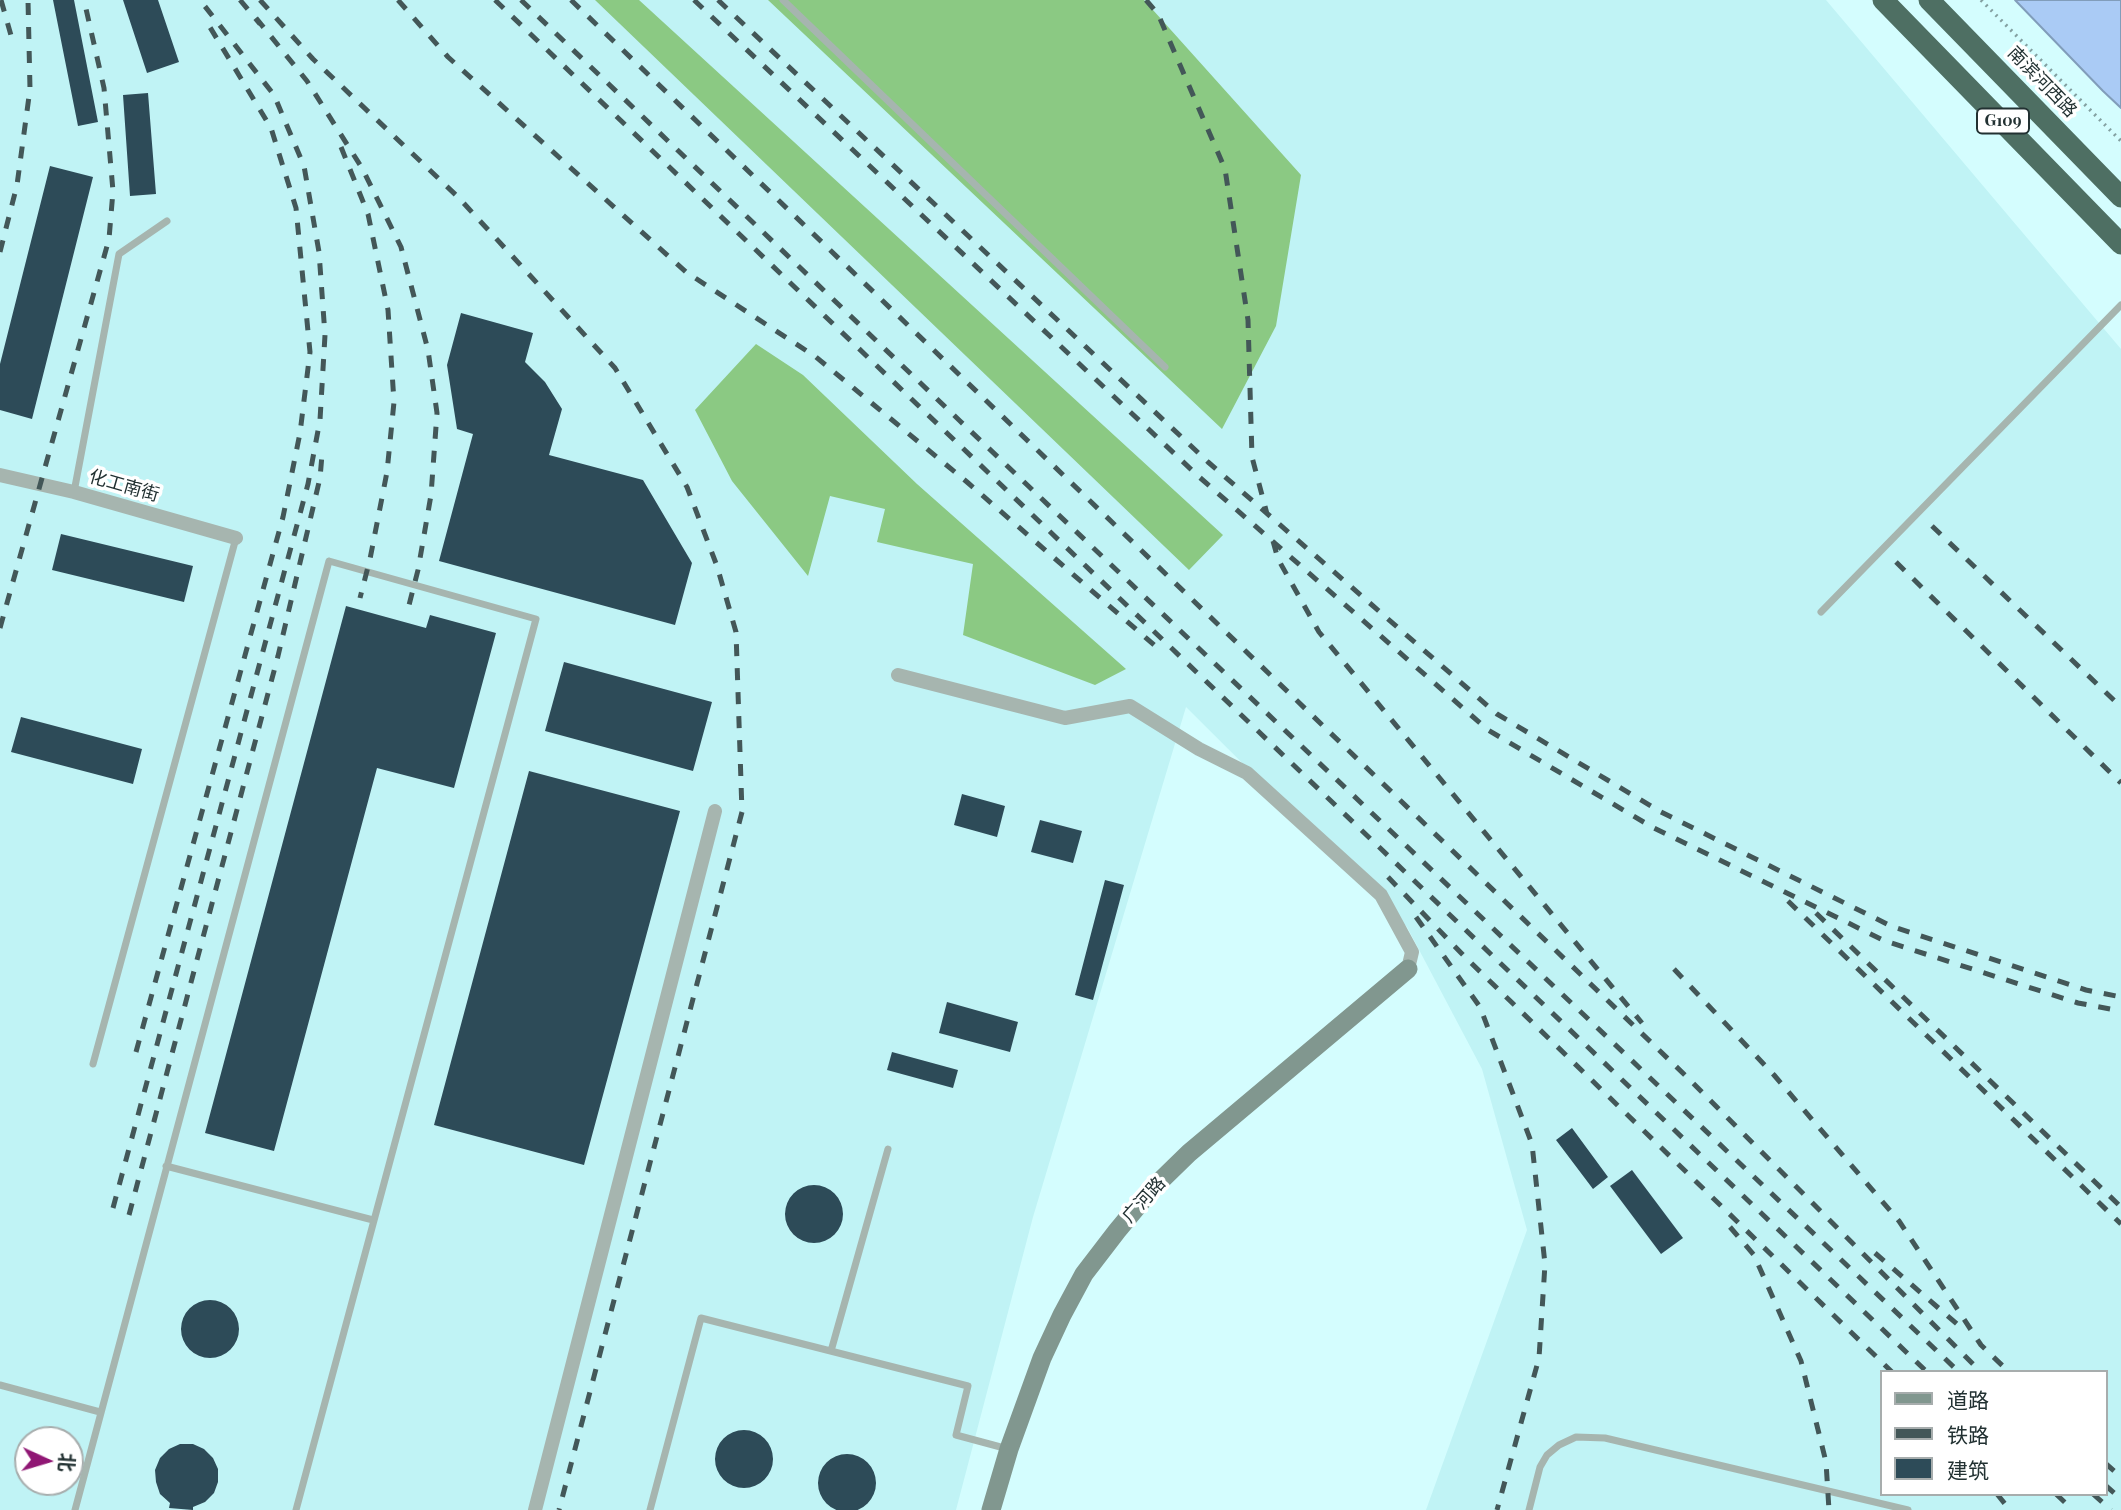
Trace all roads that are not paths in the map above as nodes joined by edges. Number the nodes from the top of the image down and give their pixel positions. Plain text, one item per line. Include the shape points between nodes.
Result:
1 (783, 0) edge
2 (1884, 0) edge
3 (1929, 0) edge
4 (2121, 197) edge
5 (167, 220) dead end
6 (2121, 244) edge
7 (2121, 305) edge
8 (1165, 367) dead end
9 (0, 475) edge
10 (75, 492) junction
11 (236, 538) joint
12 (1821, 612) dead end
13 (898, 675) dead end
14 (715, 811) dead end
15 (1408, 970) joint
16 (93, 1064) dead end
17 (888, 1149) dead end
18 (166, 1166) junction
19 (373, 1220) junction
20 (831, 1351) junction
21 (0, 1385) edge
22 (100, 1412) junction
23 (1009, 1449) junction
24 (1897, 1509) edge
25 (75, 1510) edge
26 (296, 1510) edge
27 (536, 1510) edge
28 (650, 1510) edge
29 (991, 1510) edge
30 (1529, 1510) edge
31 (1908, 1510) edge

1 - 8 lane
2 - 6 highway, G109
3 - 4 highway, 南滨河西路 / G109
5 - 10 lane via 119,254
7 - 12 lane
9 - 10 street, 化工南街
10 - 11 street, 化工南街
11 - 16 lane
13 - 15 street via 1065,718 1129,706 1247,773 1381,894 1412,952
14 - 27 street
15 - 23 street, 广河路 via 1189,1153 1116,1231 1084,1274 1062,1315
17 - 20 lane
18 - 19 lane
18 - 19 lane via 329,561 536,619
18 - 22 lane
19 - 26 lane
20 - 23 lane via 968,1386 956,1435
20 - 28 lane via 701,1318
21 - 22 lane
22 - 25 lane
23 - 29 street, 广河路
24 - 30 lane via 1605,1438 1576,1437 1547,1454
24 - 31 lane

